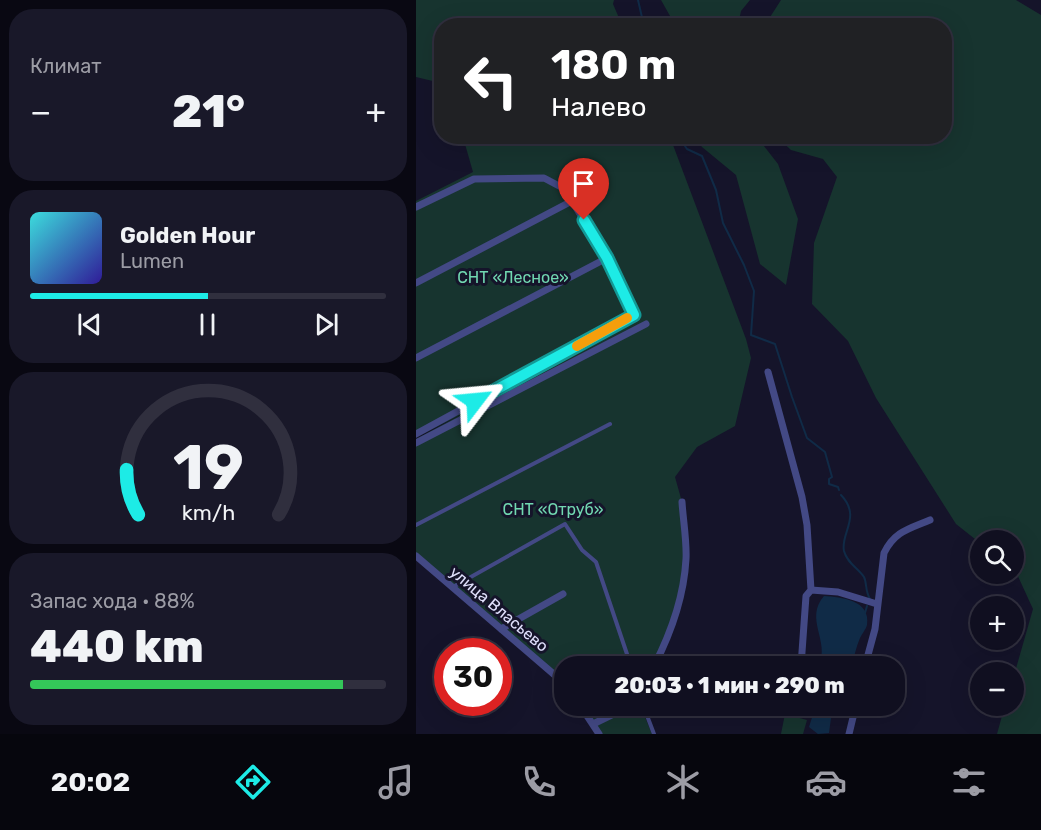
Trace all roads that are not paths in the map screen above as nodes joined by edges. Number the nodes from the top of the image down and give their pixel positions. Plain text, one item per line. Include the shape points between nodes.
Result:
1 (572, 201) junction
2 (416, 207) edge
3 (607, 258) junction
4 (416, 283) edge
5 (646, 324) dead end
6 (416, 358) edge
7 (768, 372) dead end
8 (610, 424) dead end
9 (416, 434) edge
10 (416, 444) edge
11 (682, 502) dead end
12 (930, 520) dead end
13 (416, 525) edge
14 (416, 556) edge
15 (453, 587) junction
16 (811, 590) junction
17 (563, 594) dead end
18 (877, 604) junction
19 (501, 629) junction
20 (628, 656) edge
21 (659, 656) edge
22 (801, 656) edge
23 (868, 656) edge
24 (554, 674) edge
25 (588, 716) edge
26 (609, 716) edge
27 (647, 716) edge
28 (853, 716) edge
29 (593, 724) junction
30 (599, 734) edge
31 (654, 734) edge
32 (849, 734) edge

1 - 2 street via 561,187 544,178 474,178
1 - 3 street
1 - 4 street
3 - 6 street
3 - 9 street via 634,315
5 - 10 street
7 - 16 street via 802,497
8 - 13 lane
11 - 21 street via 687,557 669,635
12 - 18 street via 898,533 889,543 882,558
14 - 15 street, улица Власьево
15 - 19 street, улица Власьево
15 - 20 lane via 565,524 582,550 596,562
16 - 18 street via 838,592
16 - 22 street via 806,596
17 - 19 street
18 - 23 street
19 - 24 street, улица Власьево
25 - 29 street
26 - 29 street
27 - 31 lane
28 - 32 street
29 - 30 street

